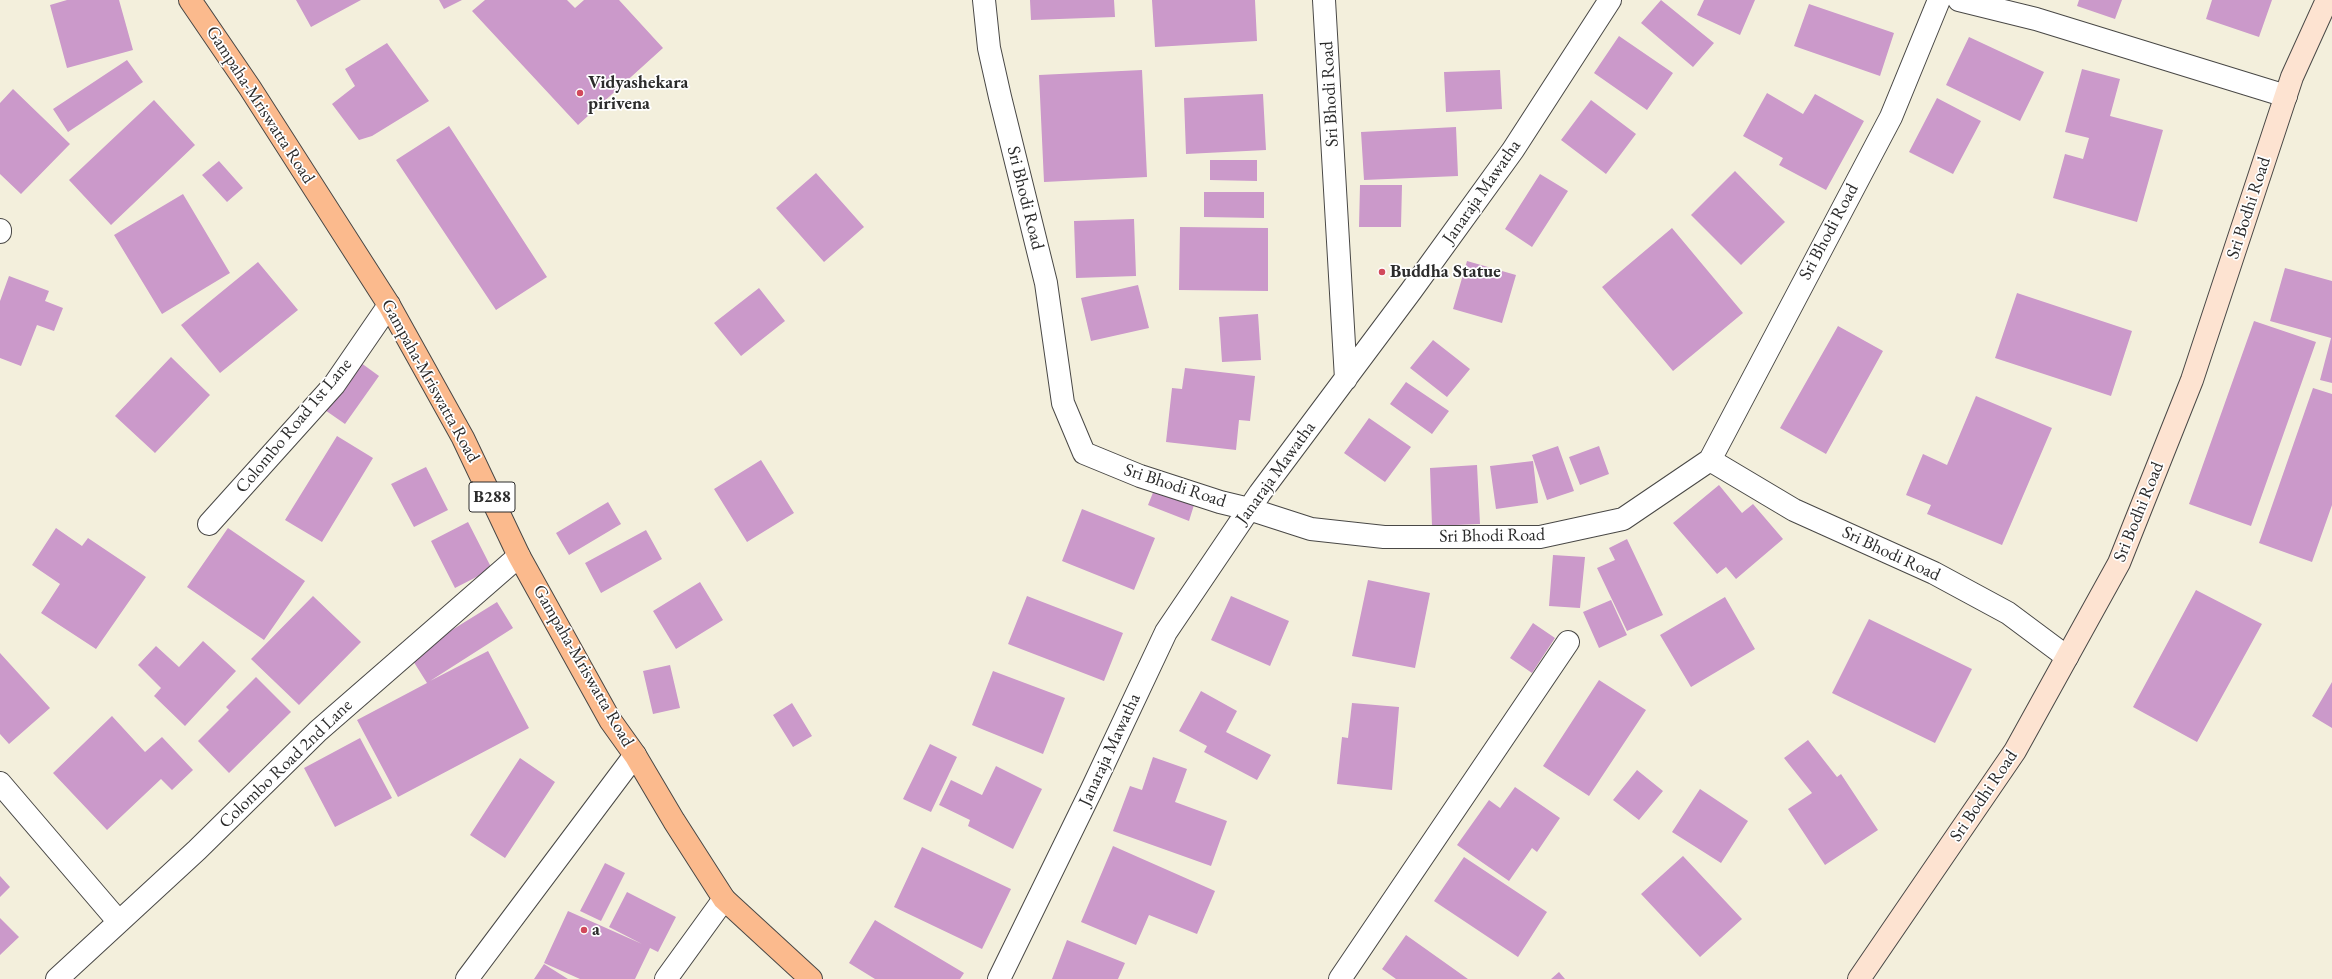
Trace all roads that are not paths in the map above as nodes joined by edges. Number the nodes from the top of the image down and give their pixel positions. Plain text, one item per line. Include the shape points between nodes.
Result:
1 (190, 0) edge
2 (984, 0) edge
3 (1324, 0) edge
4 (1610, 0) edge
5 (1939, 0) edge
6 (1959, 0) edge
7 (2327, 0) edge
8 (2286, 96) junction
9 (388, 305) junction
10 (1346, 379) junction
11 (1710, 460) junction
12 (1249, 509) junction
13 (209, 524) dead end
14 (519, 556) junction
15 (1568, 642) dead end
16 (2067, 657) junction
17 (635, 755) junction
18 (0, 783) edge
19 (724, 898) junction
20 (119, 922) junction
21 (57, 979) edge
22 (467, 979) edge
23 (666, 979) edge
24 (811, 979) edge
25 (999, 979) edge
26 (1340, 979) edge
27 (1859, 979) edge

1 - 9 main road, Gampaha-Mriswatta Road / B288 via 250,88
2 - 12 street, Sri Bhodi Road via 989,48 1046,283 1062,403 1084,453 1147,478
3 - 10 street, Sri Bhodi Road
4 - 10 street, Janaraja Mawatha via 1513,150
5 - 11 street, Sri Bhodi Road via 1891,117
6 - 8 street via 2036,19
7 - 8 street, Sri Bodhi Road
8 - 16 street, Sri Bodhi Road via 2192,380 2119,563
9 - 13 street, Colombo Road 1st Lane via 334,384
9 - 14 main road, Gampaha-Mriswatta Road / B288 via 464,438
10 - 12 street, Janaraja Mawatha
11 - 12 street, Sri Bhodi Road via 1623,519 1540,537 1384,537 1311,529
11 - 16 street, Sri Bhodi Road via 1794,510 1934,573 2008,613
12 - 25 street, Janaraja Mawatha via 1166,632
14 - 17 main road, Gampaha-Mriswatta Road / B288 via 610,720
14 - 20 street, Colombo Road 2nd Lane via 318,731 197,850
15 - 26 street
16 - 27 street, Sri Bodhi Road via 2015,751
17 - 19 main road, Gampaha-Mriswatta Road / B288
17 - 22 street
18 - 20 street
19 - 23 street
19 - 24 main road, Gampaha-Mriswatta Road / B288
20 - 21 street, Colombo Road 2nd Lane

